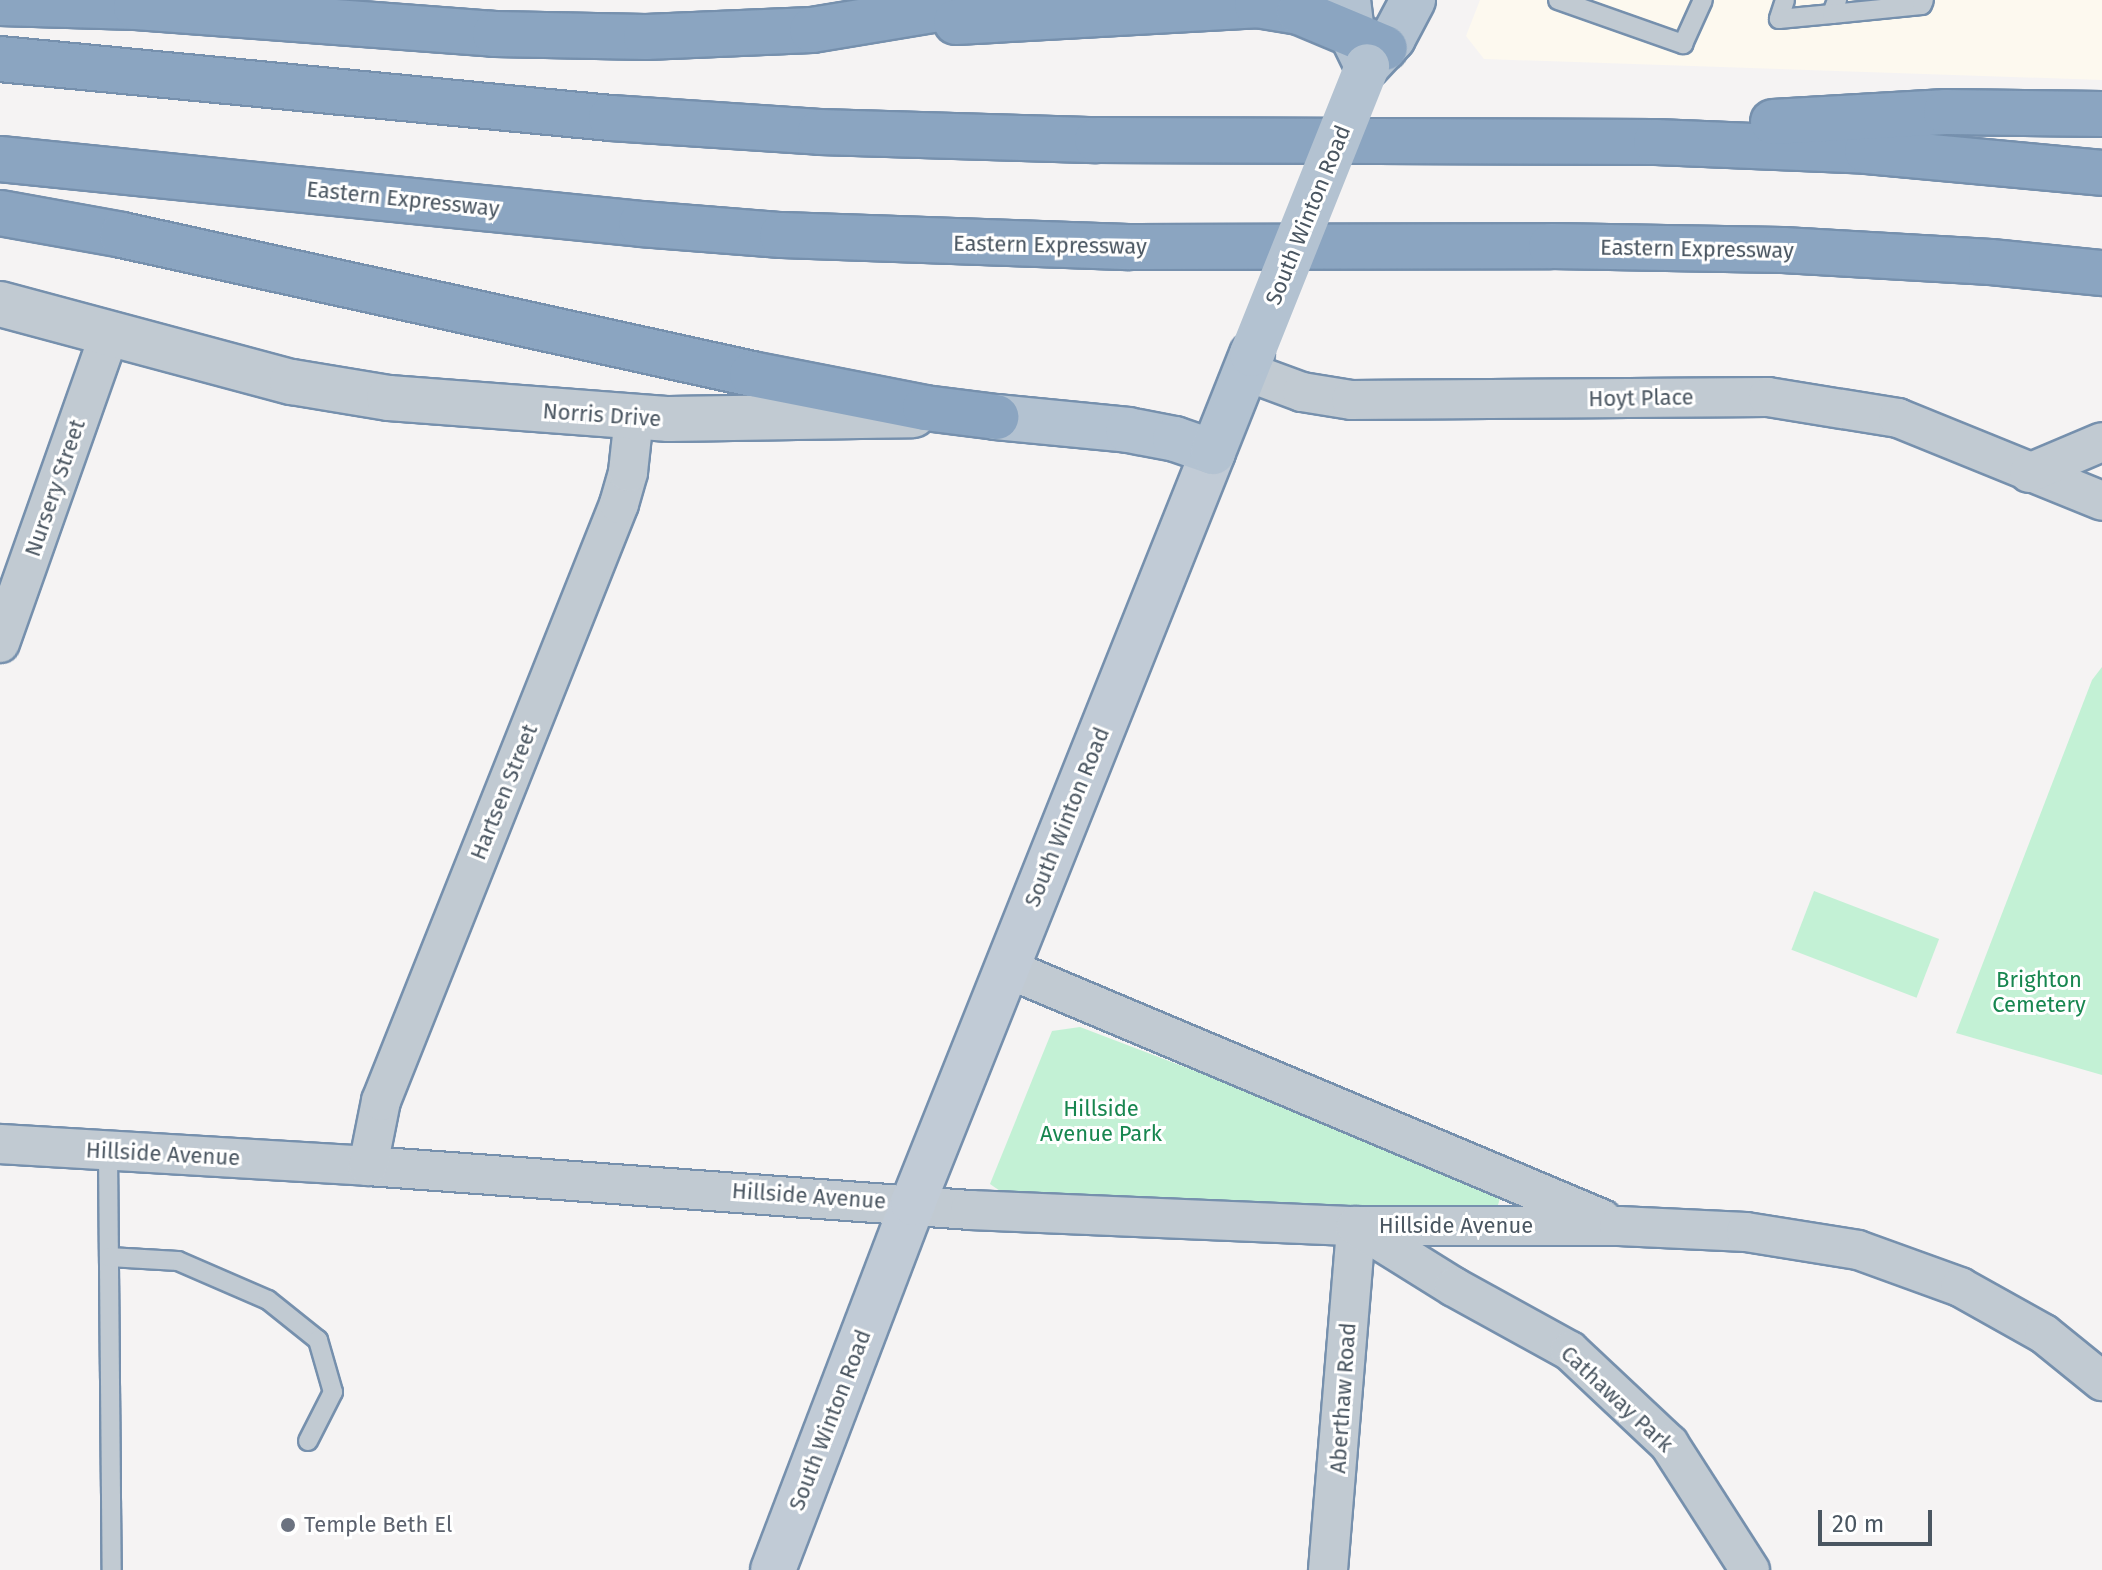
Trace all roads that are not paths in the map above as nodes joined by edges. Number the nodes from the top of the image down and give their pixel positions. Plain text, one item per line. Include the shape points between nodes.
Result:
1 (993, 0) edge
2 (1413, 0) edge
3 (1558, 0) edge
4 (1703, 0) edge
5 (1785, 0) edge
6 (1924, 0) edge
7 (0, 3) edge
8 (1834, 7) edge
9 (812, 30) junction
10 (1363, 37) edge
11 (0, 59) edge
12 (2102, 114) edge
13 (1515, 139) junction
14 (0, 159) edge
15 (2102, 173) edge
16 (0, 213) edge
17 (1921, 256) junction
18 (2102, 273) edge
19 (2102, 297) edge
20 (0, 304) edge
21 (110, 332) junction
22 (1248, 363) junction
23 (634, 417) junction
24 (996, 417) junction
25 (2102, 442) edge
26 (1213, 452) junction
27 (2029, 473) junction
28 (2102, 501) edge
29 (0, 643) edge
30 (1006, 968) junction
31 (0, 1144) edge
32 (108, 1152) junction
33 (368, 1166) junction
34 (913, 1203) junction
35 (1356, 1226) junction
36 (1619, 1226) junction
37 (109, 1257) junction
38 (2102, 1381) edge
39 (308, 1441) dead end
40 (112, 1570) edge
41 (773, 1570) edge
42 (1328, 1570) edge
43 (1750, 1570) edge

1 - 9 highway
2 - 10 main road, South Winton Road
3 - 4 lane via 1683,44
5 - 8 lane via 1779,19
6 - 8 lane via 1922,5
7 - 9 highway via 136,7 495,34 646,37
9 - 10 highway via 1257,5 1299,12
10 - 22 main road, South Winton Road, bridge
11 - 13 highway via 611,118 820,132 1111,140
12 - 13 highway via 1900,114
13 - 15 highway via 1867,151
14 - 17 highway, Eastern Expressway via 641,224 852,239 1130,247 1693,248
16 - 24 highway via 122,235 777,380
17 - 18 highway, Eastern Expressway
17 - 19 highway
20 - 21 street, Norris Drive
21 - 23 street, Norris Drive via 250,372 360,394
21 - 29 street, Nursery Street
22 - 26 main road, South Winton Road
22 - 27 street, Hoyt Place via 1302,392 1351,400 1768,397 1898,418
23 - 24 street, Norris Drive
23 - 33 street, Hartsen Street via 619,504 381,1101
24 - 26 main road, Norris Drive via 1128,430
25 - 27 street
26 - 30 main road, South Winton Road
27 - 28 street, Hoyt Place
30 - 34 main road, South Winton Road
30 - 36 street, Hillside Avenue
31 - 32 street, Hillside Avenue
32 - 33 street, Hillside Avenue
32 - 37 lane
33 - 34 street, Hillside Avenue
34 - 35 street, Hillside Avenue via 970,1210
34 - 41 main road, South Winton Road
35 - 36 street, Hillside Avenue
35 - 42 street, Aberthaw Road
35 - 43 street, Cathaway Park via 1570,1351 1669,1444
36 - 38 street, Hillside Avenue via 1746,1232 1858,1250 1960,1287 2044,1334
37 - 39 lane via 178,1261 268,1300 318,1340 333,1392
37 - 40 lane

